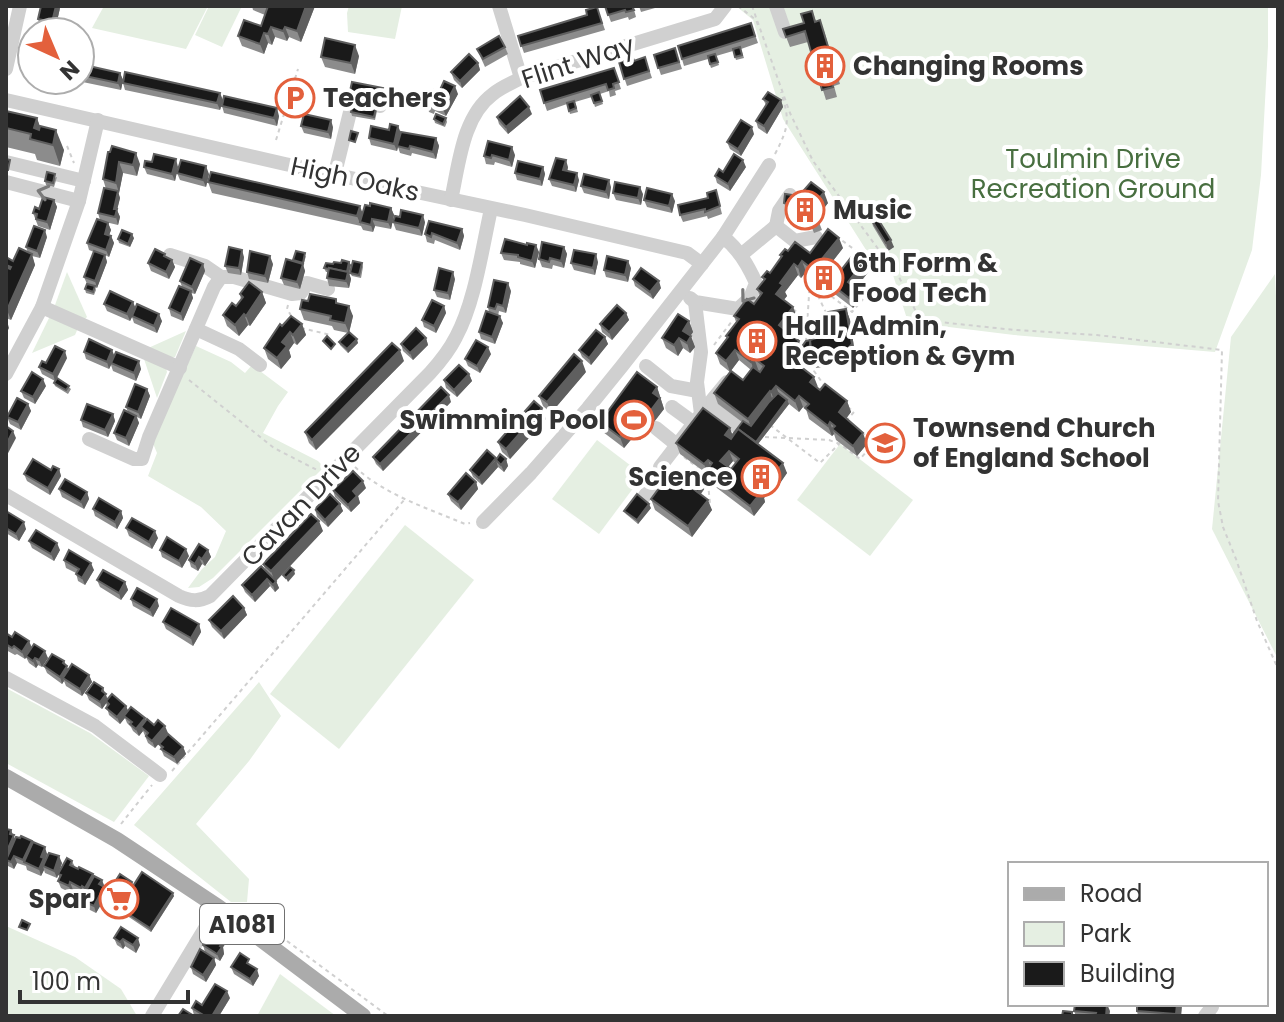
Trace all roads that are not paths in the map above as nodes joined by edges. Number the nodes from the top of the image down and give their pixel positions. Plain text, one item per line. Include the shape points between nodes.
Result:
1 (20, 6) edge
2 (499, 6) edge
3 (725, 6) edge
4 (776, 6) edge
5 (785, 32) edge
6 (6, 69) edge
7 (521, 78) junction
8 (6, 100) edge
9 (380, 106) dead end
10 (98, 120) junction
11 (6, 162) edge
12 (769, 165) road end
13 (335, 173) junction
14 (80, 180) junction
15 (6, 182) edge
16 (790, 195) edge
17 (451, 200) junction
18 (79, 201) junction
19 (491, 209) junction
20 (776, 226) junction
21 (723, 237) junction
22 (816, 237) road end
23 (170, 255) edge
24 (741, 255) junction
25 (702, 264) junction
26 (221, 277) junction
27 (328, 289) dead end
28 (681, 292) junction
29 (695, 302) junction
30 (42, 307) junction
31 (196, 329) junction
32 (260, 365) dead end
33 (646, 366) dead end
34 (179, 370) junction
35 (6, 374) edge
36 (741, 379) edge
37 (702, 400) junction
38 (672, 407) dead end
39 (694, 423) junction
40 (656, 428) dead end
41 (742, 430) edge
42 (89, 439) dead end
43 (677, 448) junction
44 (6, 495) edge
45 (644, 497) edge
46 (483, 522) road end
47 (6, 678) edge
48 (160, 775) road end
49 (9, 784) edge
50 (218, 907) junction
51 (152, 1016) edge
52 (363, 1016) edge

1 - 6 street
2 - 7 street
3 - 7 street, Flint Way via 715,19
4 - 5 street
7 - 17 street, Flint Way via 492,94 473,116
8 - 10 street, High Oaks
9 - 13 street via 353,100
10 - 13 street, High Oaks
10 - 14 street
11 - 14 street
12 - 21 street
13 - 17 street, High Oaks
14 - 18 street
18 -> 15 street
16 - 20 street
17 - 19 street, High Oaks
18 - 30 street
19 - 25 street, High Oaks via 687,253
19 - 44 street, Cavan Drive via 470,301 450,349 210,596 192,601 179,596
20 - 22 street via 795,241
20 - 24 street
21 - 24 street
21 - 25 street
23 - 26 street
24 -> 29 street via 756,283 750,298 738,309
25 - 28 street
26 - 27 street via 292,294 301,293 307,283
26 - 31 street
28 - 29 street
28 - 46 street via 588,408
29 - 37 street
30 - 34 street
30 - 35 street
31 - 32 street
31 - 34 street
33 - 37 street via 671,386
34 - 42 street via 142,459
36 - 37 street via 733,373
37 - 39 street
37 - 41 street
38 - 39 street
39 - 43 street
40 - 43 street
43 - 45 street
47 - 48 street via 95,726
49 - 50 main road, A1081 via 117,840
50 - 51 street
50 - 52 main road, A1081

